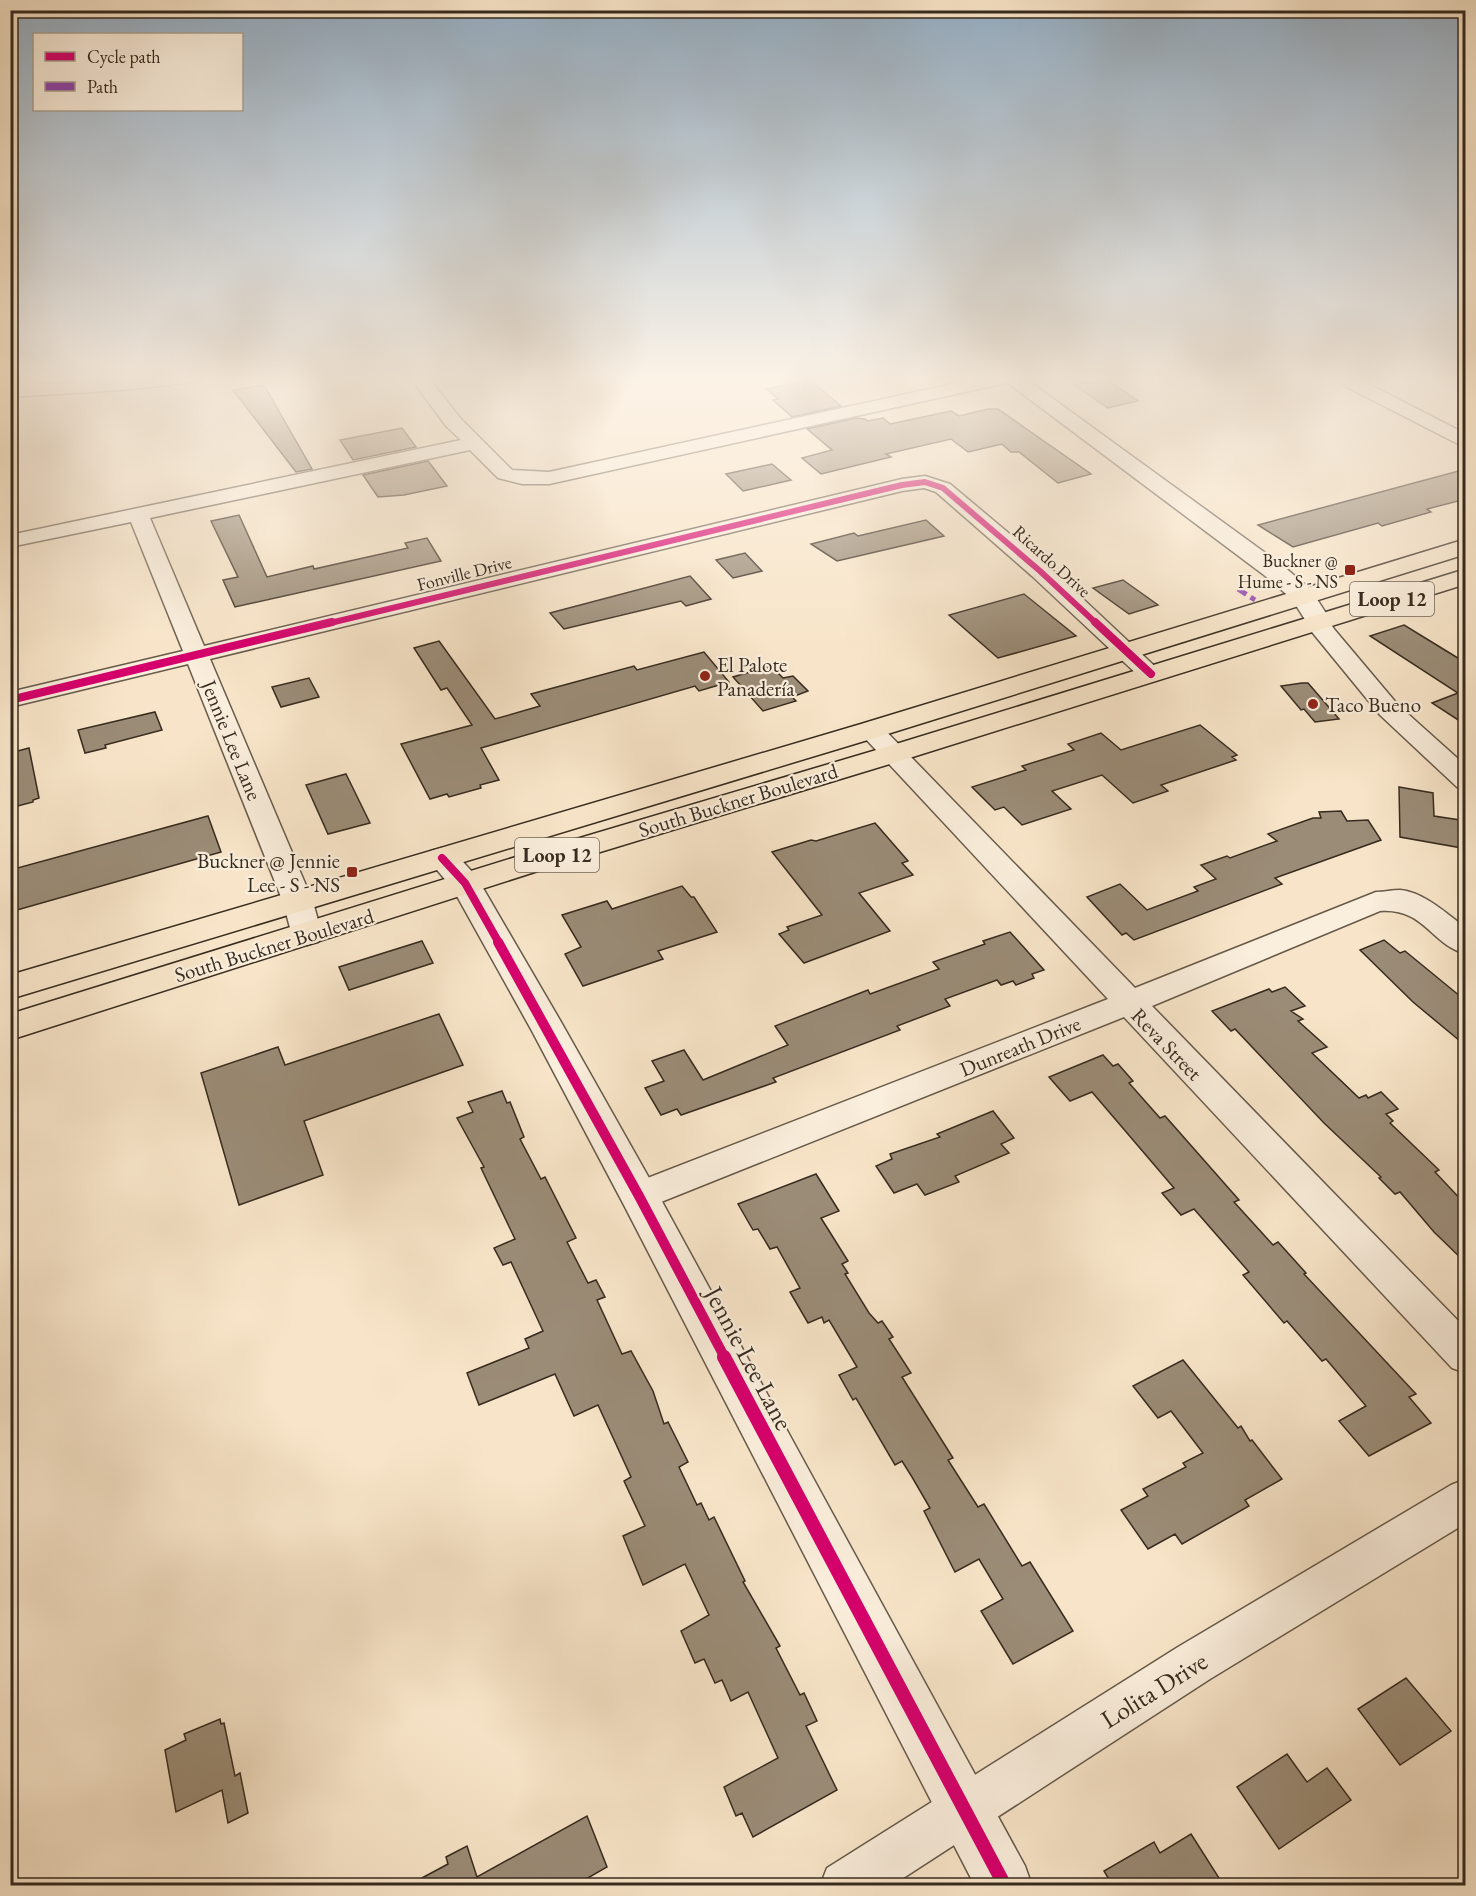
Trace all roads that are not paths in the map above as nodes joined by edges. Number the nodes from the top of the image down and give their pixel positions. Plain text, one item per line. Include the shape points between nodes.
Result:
1 (369, 465) edge
2 (497, 465) edge
3 (606, 465) edge
4 (1131, 465) edge
5 (925, 482) joint
6 (138, 514) junction
7 (10, 540) edge
8 (1466, 546) edge
9 (1466, 576) edge
10 (1302, 595) junction
11 (1318, 621) junction
12 (1126, 651) junction
13 (197, 655) junction
14 (1151, 674) junction
15 (10, 700) edge
16 (871, 730) junction
17 (893, 754) junction
18 (1466, 781) edge
19 (454, 871) junction
20 (298, 902) junction
21 (307, 935) junction
22 (1466, 944) edge
23 (10, 987) edge
24 (1128, 1003) junction
25 (10, 1027) edge
26 (639, 1196) junction
27 (1466, 1356) edge
28 (1466, 1499) edge
29 (964, 1811) junction
30 (845, 1886) edge
31 (1005, 1886) edge

1 - 6 street
2 - 3 street via 505,474 549,478
4 - 10 street
5 - 12 street, Ricardo Drive via 943,488
5 - 13 street, Fonville Drive
6 - 7 street
6 - 13 street, Jennie Lee Lane
8 - 10 main road, South Buckner Boulevard / Loop 12
9 - 11 main road, South Buckner Boulevard / Loop 12
10 - 11 street
10 - 12 main road, South Buckner Boulevard / Loop 12
11 - 14 main road, South Buckner Boulevard / Loop 12
11 - 18 street via 1411,734
12 - 14 street, Ricardo Drive
12 - 16 main road, South Buckner Boulevard / Loop 12
13 - 15 street, Fonville Drive
13 - 20 street, Jennie Lee Lane
14 - 17 main road, South Buckner Boulevard / Loop 12
16 - 17 street, Reva Street
16 - 19 main road, South Buckner Boulevard / Loop 12
17 - 19 main road, South Buckner Boulevard / Loop 12
17 - 24 street, Reva Street
19 - 20 main road, South Buckner Boulevard / Loop 12
19 - 21 main road, South Buckner Boulevard / Loop 12
19 - 26 street, Jennie Lee Lane
20 - 21 street, Jennie Lee Lane
20 - 23 main road, South Buckner Boulevard / Loop 12
21 - 25 main road, South Buckner Boulevard / Loop 12
22 - 24 street, Dunreath Drive via 1426,912 1401,900 1376,902
24 - 26 street, Dunreath Drive
24 - 27 street, Reva Street
26 - 29 street, Jennie Lee Lane
28 - 29 street, Lolita Drive via 1194,1664
29 - 30 street, Lolita Drive
29 - 31 street, Jennie Lee Lane

